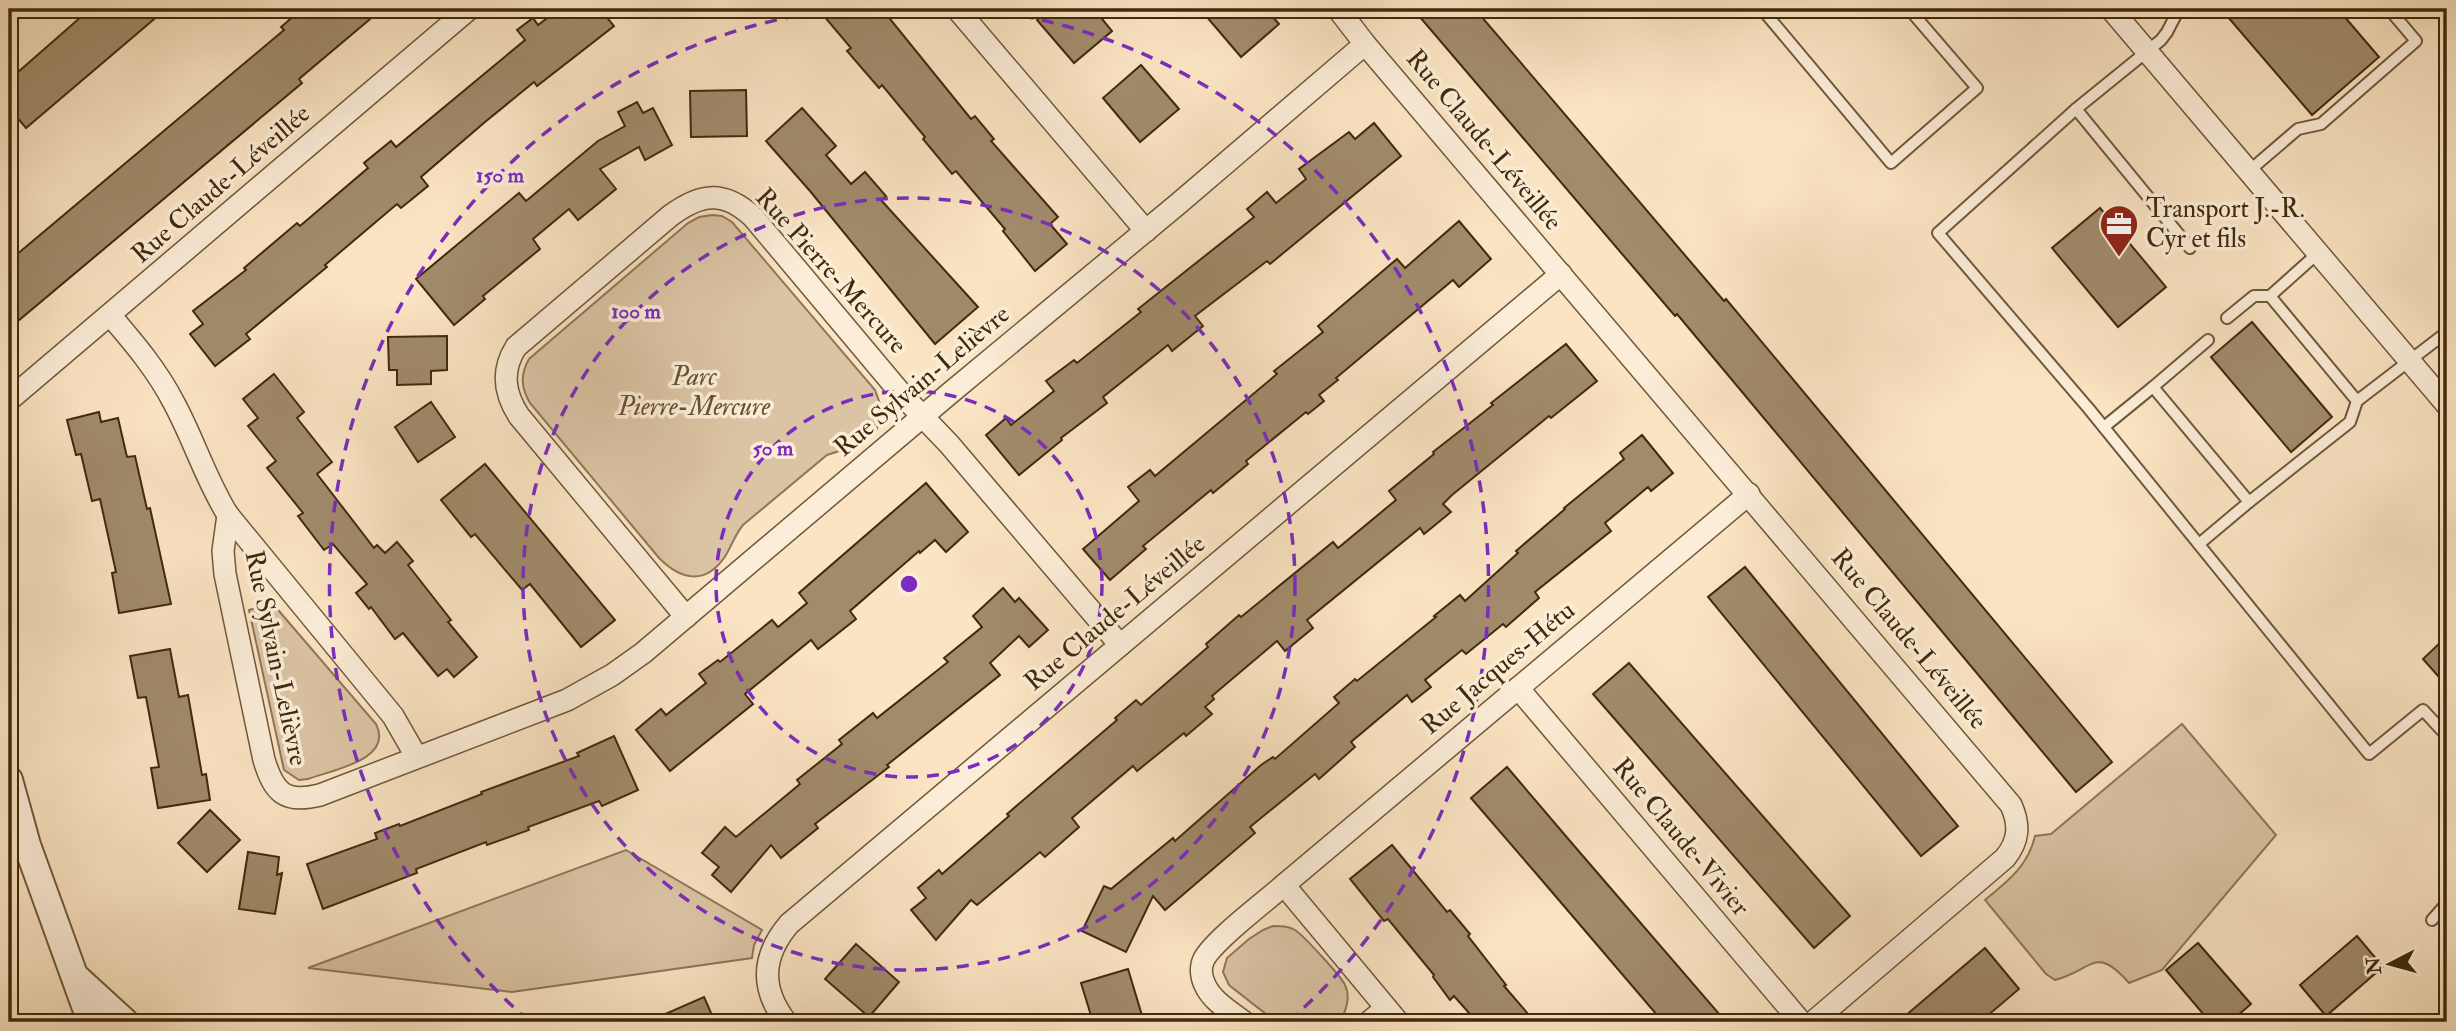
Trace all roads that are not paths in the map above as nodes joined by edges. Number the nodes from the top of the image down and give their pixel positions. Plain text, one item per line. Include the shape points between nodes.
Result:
1 (469, 9) edge
2 (957, 9) edge
3 (1338, 9) edge
4 (1762, 9) edge
5 (1909, 9) edge
6 (2179, 9) edge
7 (2389, 9) edge
8 (2115, 10) edge
9 (1365, 44) junction
10 (2147, 50) junction
11 (2076, 109) junction
12 (2249, 171) junction
13 (1146, 231) junction
14 (2190, 248) dead end
15 (2318, 253) junction
16 (1561, 274) junction
17 (2270, 296) junction
18 (110, 315) junction
19 (2227, 318) dead end
20 (2447, 332) edge
21 (2208, 340) dead end
22 (2409, 360) junction
23 (2153, 387) junction
24 (9, 400) edge
25 (2357, 401) junction
26 (2447, 405) edge
27 (923, 417) junction
28 (2104, 427) junction
29 (1749, 494) junction
30 (2249, 502) junction
31 (228, 515) junction
32 (2199, 544) junction
33 (686, 617) junction
34 (1120, 645) junction
35 (1518, 688) junction
36 (2447, 737) edge
37 (416, 756) junction
38 (9, 780) edge
39 (1284, 885) junction
40 (2447, 904) edge
41 (2432, 920) dead end
42 (74, 976) junction
43 (1392, 1015) edge
44 (91, 1022) edge
45 (125, 1022) edge
46 (786, 1022) edge
47 (1244, 1022) edge
48 (1369, 1022) edge
49 (1801, 1022) edge
50 (1813, 1022) edge

1 - 18 street, Rue Claude-Léveillée
2 - 13 street
3 - 9 street, Rue Claude-Léveillée
4 - 5 lane via 1891,163 1977,88
6 - 10 lane via 2167,32
7 - 12 lane via 2416,41 2321,124 2298,129
8 - 10 street
9 - 13 street, Rue Sylvain-Lelièvre
9 - 16 street, Rue Claude-Léveillée
10 - 11 lane
10 - 12 street
11 - 14 lane
11 - 28 lane via 1938,233
12 - 15 street
13 - 27 street, Rue Sylvain-Lelièvre
15 - 17 lane
15 - 22 street
16 - 29 street, Rue Claude-Léveillée
16 - 34 street, Rue Claude-Léveillée
17 - 19 lane via 2254,296
17 - 25 lane
18 - 24 street, Rue Claude-Léveillée
18 - 31 street, Rue Sylvain-Lelièvre via 160,377
20 - 22 lane
21 - 23 lane
22 - 25 lane
22 - 26 street
23 - 28 lane
23 - 30 lane
25 - 30 lane via 2350,422
27 - 33 street, Rue Sylvain-Lelièvre
27 - 33 street, Rue Pierre-Mercure via 753,217 722,198 709,197 684,206 541,325 509,359 505,381 512,405
27 - 34 street, Rue Pierre-Mercure
28 - 32 lane
29 - 35 street, Rue Jacques-Hétu
29 - 50 street, Rue Claude-Léveillée via 2004,794 2017,825 2017,838 2005,858
30 - 32 lane
31 - 37 street, Rue Sylvain-Lelièvre via 393,716
31 - 37 street, Rue Sylvain-Lelièvre via 225,575 264,760 277,789 285,796 306,798
32 - 36 lane via 2369,754 2423,710
33 - 37 street, Rue Sylvain-Lelièvre via 629,664 567,700
34 - 46 street, Rue Claude-Léveillée via 789,924 767,966 770,995
35 - 39 street, Rue Jacques-Hétu
35 - 49 street, Rue Claude-Vivier
38 - 42 street via 20,827
39 - 43 street
39 - 47 street, Rue Jacques-Hétu via 1214,947 1201,967 1211,995
40 - 41 lane
42 - 44 street
42 - 45 street
43 - 48 street

